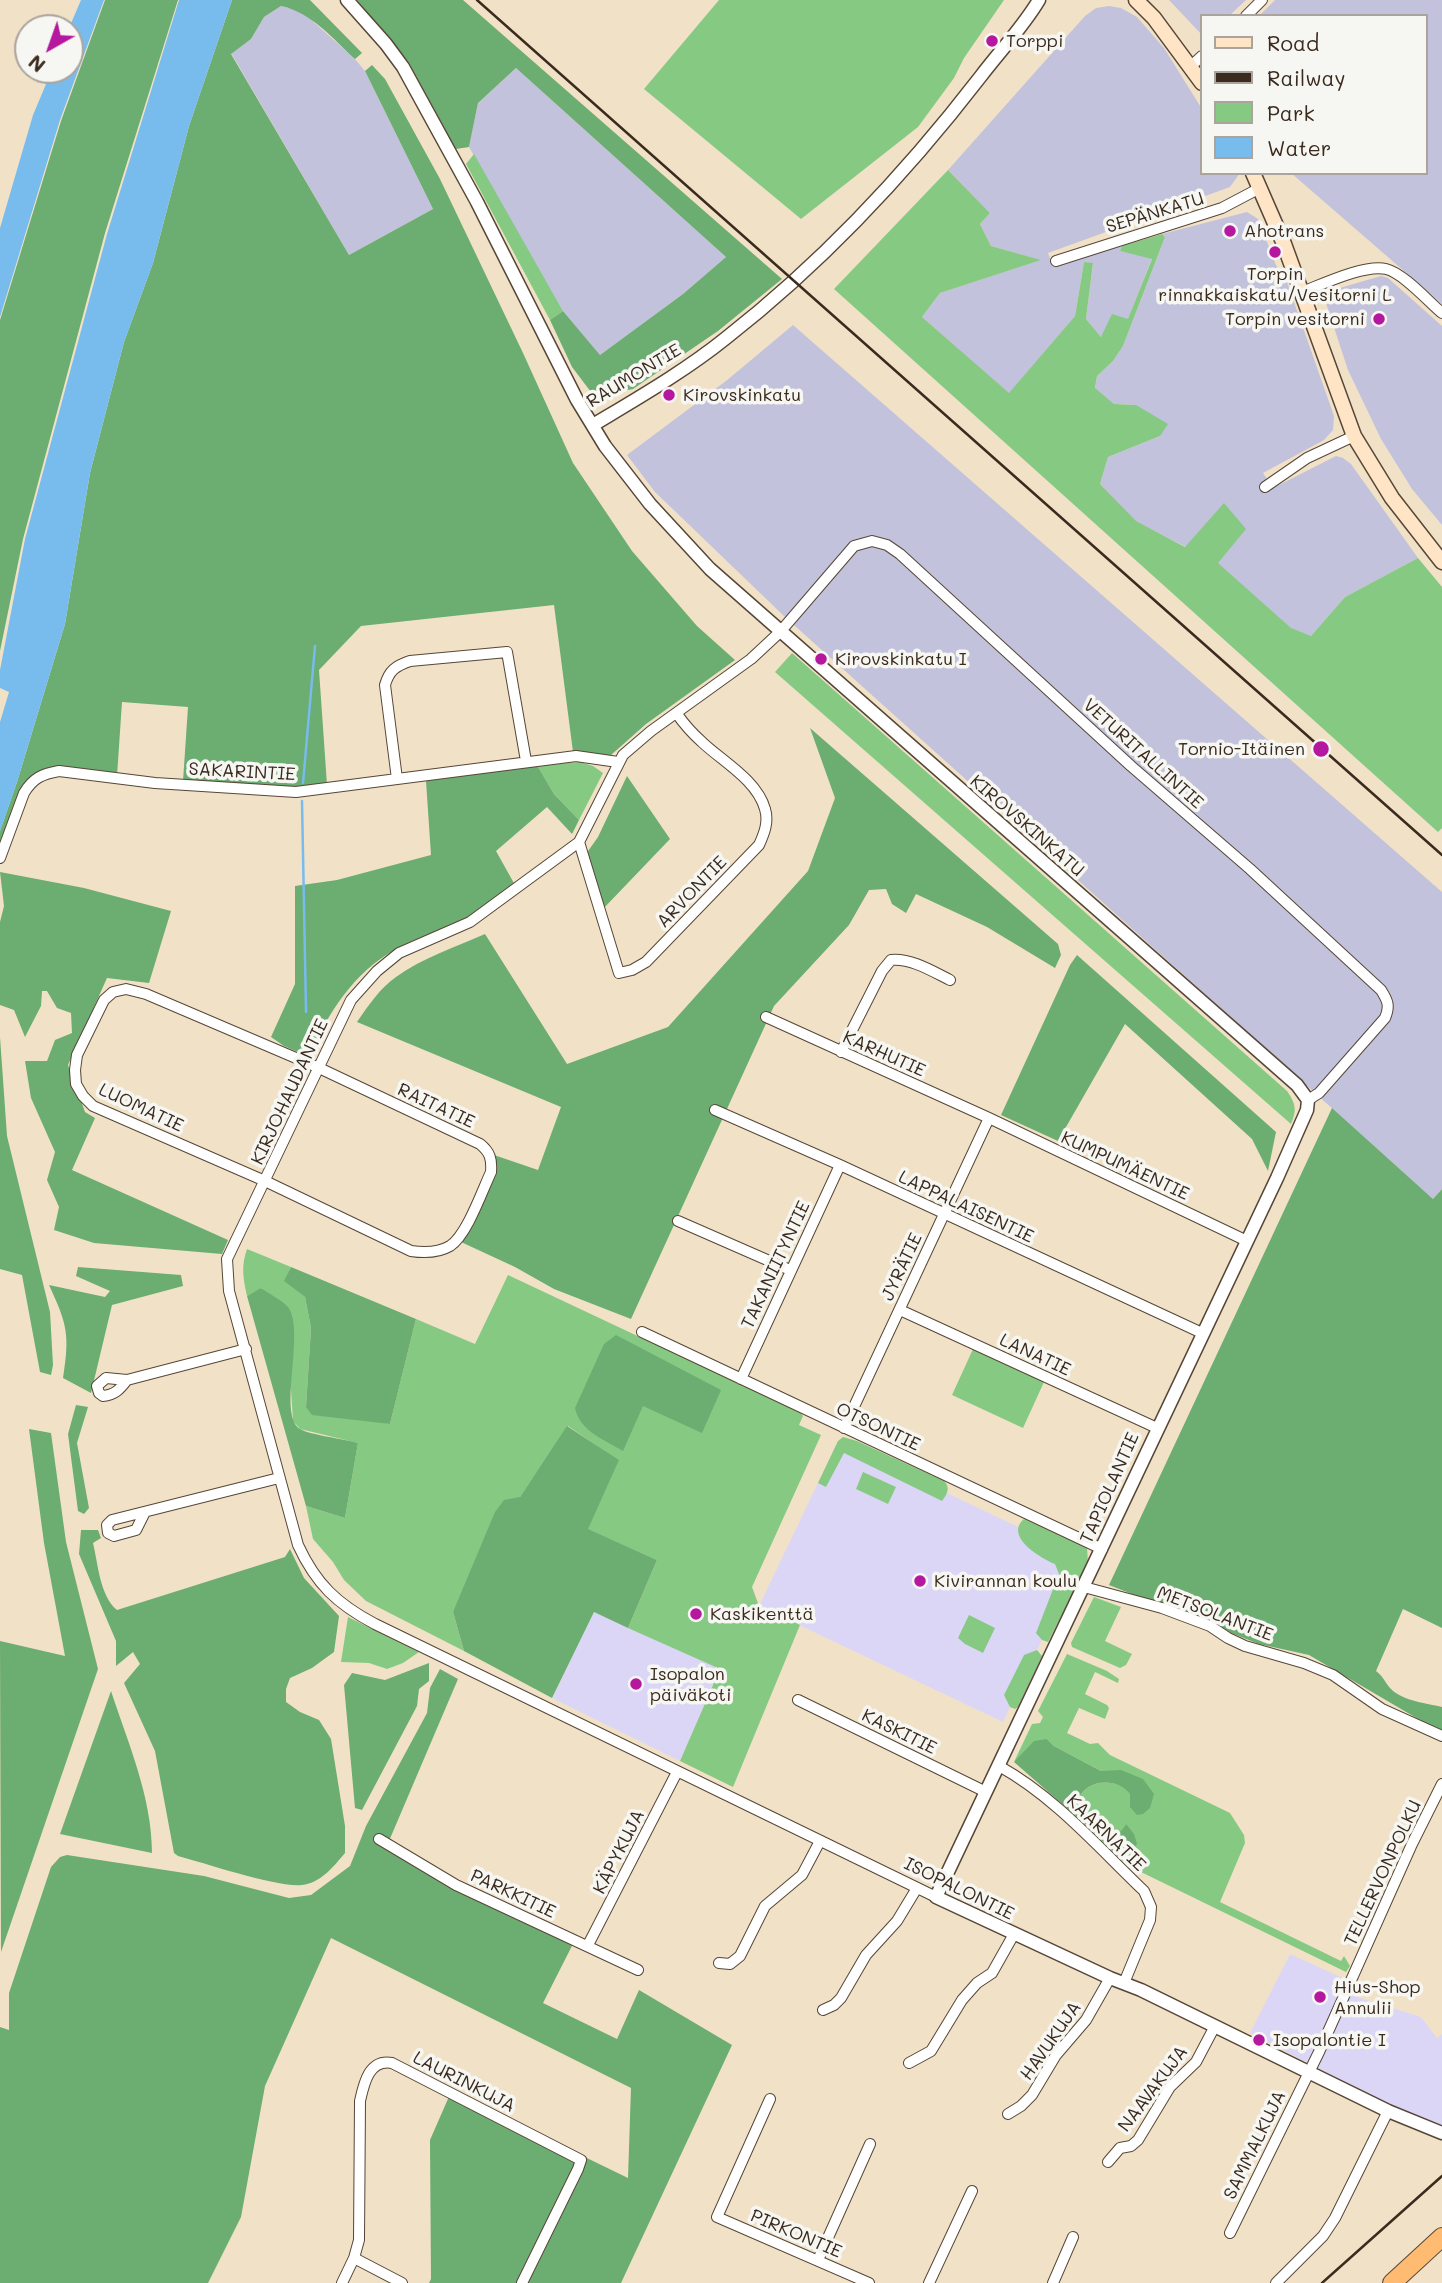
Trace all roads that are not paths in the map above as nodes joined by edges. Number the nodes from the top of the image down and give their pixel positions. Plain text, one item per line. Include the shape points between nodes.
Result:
1 (347, 0) edge
2 (1046, 0) edge
3 (1136, 0) edge
4 (1262, 0) edge
5 (1036, 5) edge
6 (1247, 14) edge
7 (1197, 61) edge
8 (1254, 175) edge
9 (1260, 188) junction
10 (1056, 261) dead end
11 (1302, 292) junction
12 (1442, 313) edge
13 (593, 425) junction
14 (1354, 436) junction
15 (1265, 487) dead end
16 (1442, 562) edge
17 (780, 632) junction
18 (677, 714) junction
19 (526, 761) junction
20 (618, 762) junction
21 (397, 779) junction
22 (579, 842) junction
23 (0, 858) edge
24 (950, 980) dead end
25 (766, 1017) dead end
26 (841, 1052) junction
27 (317, 1067) junction
28 (1305, 1097) junction
29 (715, 1110) dead end
30 (989, 1118) junction
31 (840, 1165) junction
32 (265, 1181) junction
33 (944, 1215) junction
34 (678, 1221) dead end
35 (1247, 1241) junction
36 (790, 1270) junction
37 (900, 1310) junction
38 (642, 1332) dead end
39 (1202, 1333) junction
40 (246, 1349) junction
41 (741, 1379) junction
42 (127, 1380) dead end
43 (844, 1428) junction
44 (1157, 1428) junction
45 (279, 1478) junction
46 (145, 1512) dead end
47 (1102, 1549) junction
48 (1084, 1587) junction
49 (466, 1667) joint
50 (798, 1700) dead end
51 (1442, 1736) edge
52 (999, 1766) junction
53 (677, 1772) junction
54 (1442, 1784) edge
55 (986, 1792) junction
56 (379, 1839) dead end
57 (820, 1841) junction
58 (916, 1888) junction
59 (936, 1897) junction
60 (1014, 1934) junction
61 (588, 1945) junction
62 (719, 1963) dead end
63 (638, 1970) dead end
64 (1110, 1978) junction
65 (1124, 1983) junction
66 (824, 2010) dead end
67 (1215, 2026) junction
68 (909, 2063) dead end
69 (1309, 2071) junction
70 (770, 2099) dead end
71 (1388, 2111) junction
72 (1008, 2114) dead end
73 (1442, 2133) edge
74 (870, 2144) dead end
75 (1108, 2162) dead end
76 (972, 2191) dead end
77 (1230, 2233) dead end
78 (1073, 2237) dead end
79 (1442, 2237) edge
80 (354, 2258) junction
81 (818, 2260) junction
82 (342, 2283) edge
83 (402, 2283) edge
84 (522, 2283) edge
85 (869, 2283) edge
86 (929, 2283) edge
87 (1053, 2283) edge
88 (1276, 2283) edge
89 (1392, 2283) edge

1 - 13 street, RAUMONTIE via 402,68
2 - 5 street, RAUMONTIE
3 - 7 main road
4 - 6 street
5 - 13 street, RAUMONTIE via 893,182 791,283 726,339
8 - 9 main road
9 - 10 street, SEPÄNKATU via 1222,208
9 - 11 main road
11 - 12 street via 1374,268 1389,269
11 - 14 main road
13 - 17 street, KIROVSKINKATU via 630,480 691,550
14 - 15 street via 1307,458
14 - 16 main road via 1392,498
17 - 18 street, KIRJOHAUDANTIE
17 - 28 street, KIROVSKINKATU
17 - 28 street, VETURITALLINTIE via 854,546 872,541 900,554 1381,990 1388,1001 1385,1018 1319,1093
18 - 20 street, KIRJOHAUDANTIE via 636,742
18 - 22 street, ARVONTIE via 759,796 766,819 759,845 646,962 619,973
19 - 20 street, SAKARINTIE via 576,756
19 - 21 street, SAKARINTIE
19 - 21 street via 507,652 410,661 388,674 385,685
20 - 22 street, KIRJOHAUDANTIE
21 - 23 street, SAKARINTIE via 296,792 43,773 24,793
22 - 27 street, KIRJOHAUDANTIE via 470,922 399,953 377,971 351,1000
24 - 26 street via 914,963 891,960
25 - 26 street, KARHUTIE
26 - 30 street, KARHUTIE
27 - 32 street, KIRJOHAUDANTIE
27 - 32 street, RAITATIE via 480,1144 489,1151 491,1172 461,1234 452,1245 425,1253 411,1251
27 - 32 street, LUOMATIE via 126,989 104,1000 76,1055 76,1084 93,1106
28 - 35 street, TAPIOLANTIE via 1307,1110
29 - 31 street, LAPPALAISENTIE
30 - 33 street, JYRÄTIE
30 - 35 street, KUMPUMÄENTIE
31 - 33 street, LAPPALAISENTIE
31 - 36 street, TAKANIITYNTIE
32 - 40 street, KIRJOHAUDANTIE via 228,1259 229,1291
33 - 37 street, JYRÄTIE
33 - 39 street, LAPPALAISENTIE
34 - 36 street
35 - 39 street, TAPIOLANTIE
36 - 41 street, TAKANIITYNTIE
37 - 43 street, JYRÄTIE
37 - 44 street, LANATIE
38 - 41 street, OTSONTIE
39 - 44 street, TAPIOLANTIE
40 - 42 street
40 - 45 street, KIRJOHAUDANTIE
41 - 43 street, OTSONTIE
43 - 47 street, OTSONTIE
44 - 47 street, TAPIOLANTIE
45 - 46 street
45 - 49 street, KIRJOHAUDANTIE via 298,1545 320,1583 363,1618
47 - 48 street, TAPIOLANTIE
48 - 51 street, METSOLANTIE via 1162,1608 1210,1626 1245,1646 1333,1675 1382,1709
48 - 52 street, TAPIOLANTIE
49 - 53 street, ISOPALONTIE
50 - 55 street, KASKITIE
52 - 55 street, TAPIOLANTIE
52 - 65 street, KAARNATIE via 1059,1808 1144,1891 1151,1907 1150,1920
53 - 57 street, ISOPALONTIE
53 - 61 street, KÄPYKUJA
54 - 69 street, TELLERVONPOLKU
55 - 59 street, TAPIOLANTIE
56 - 61 street, PARKKITIE via 436,1875
57 - 58 street, ISOPALONTIE
57 - 62 street via 802,1875 765,1906 740,1956 730,1964
58 - 59 street, ISOPALONTIE
58 - 66 street via 897,1921 866,1955 841,1998
59 - 60 street, ISOPALONTIE
60 - 64 street, ISOPALONTIE
60 - 68 street via 992,1973 962,2000 931,2051
61 - 63 street, PARKKITIE
64 - 65 street, ISOPALONTIE
64 - 72 street, HAVUKUJA via 1032,2095
65 - 67 street, ISOPALONTIE
67 - 69 street, ISOPALONTIE
67 - 75 street, NAAVAKUJA via 1196,2062 1170,2087 1138,2140 1121,2148
69 - 71 street, ISOPALONTIE
69 - 77 street, SAMMALKUJA
70 - 81 street, PIRKONTIE via 717,2217
71 - 73 street, ISOPALONTIE
71 - 88 street via 1335,2218
74 - 81 street
76 - 86 street
78 - 87 street
79 - 89 highway
80 - 82 street
80 - 83 street
80 - 84 street, LAURINKUJA via 358,2247 360,2101 371,2068 383,2061 581,2160
81 - 85 street, PIRKONTIE

